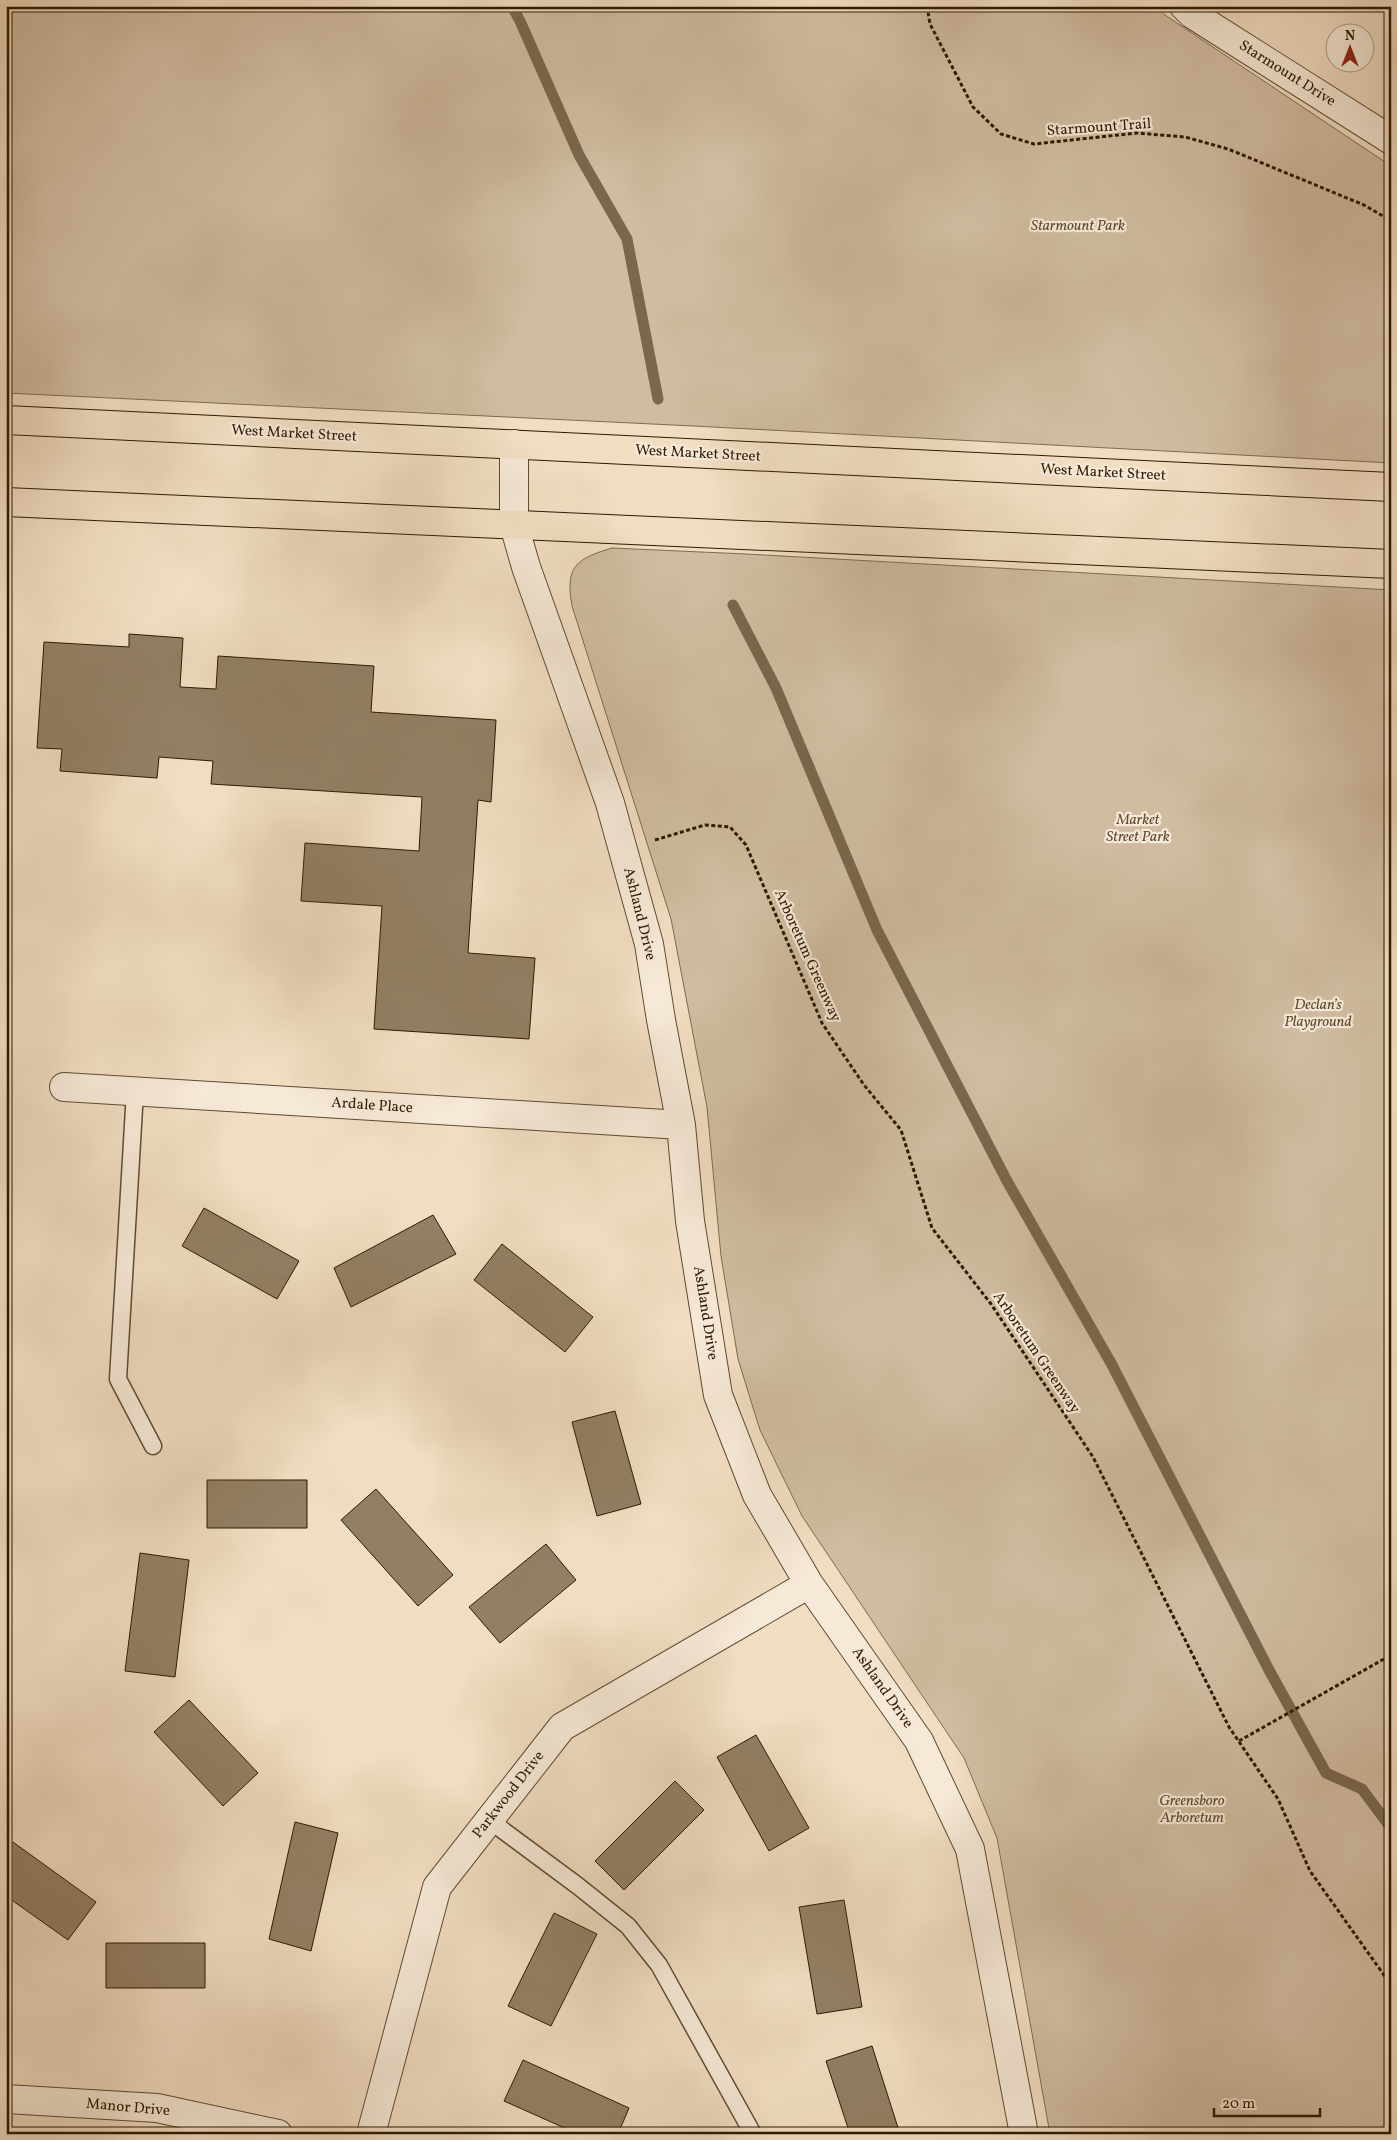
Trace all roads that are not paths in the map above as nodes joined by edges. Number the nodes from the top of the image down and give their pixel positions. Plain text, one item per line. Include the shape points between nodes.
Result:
1 (1184, 6) edge
2 (1391, 140) edge
3 (6, 420) edge
4 (514, 444) junction
5 (1391, 487) edge
6 (6, 502) edge
7 (514, 525) junction
8 (1391, 564) edge
9 (64, 1086) dead end
10 (135, 1091) junction
11 (681, 1125) junction
12 (153, 1446) dead end
13 (809, 1584) junction
14 (489, 1820) junction
15 (6, 2099) edge
16 (278, 2134) edge
17 (371, 2134) edge
18 (753, 2134) edge
19 (1024, 2134) edge

1 - 2 street, Starmount Drive
3 - 4 main road, West Market Street
4 - 5 main road, West Market Street
4 - 7 street, Ashland Drive
6 - 7 main road
7 - 8 main road
7 - 11 street, Ashland Drive via 624,852 649,944
9 - 10 street, Ardale Place
10 - 11 street, Ardale Place
10 - 12 lane via 118,1379
11 - 13 street, Ashland Drive via 690,1221 718,1395 757,1495
13 - 14 street, Parkwood Drive via 562,1727
13 - 19 street, Ashland Drive via 919,1741 970,1849
14 - 17 street, Parkwood Drive via 437,1887
14 - 18 lane via 628,1926 659,1965
15 - 16 street, Manor Drive via 157,2108

